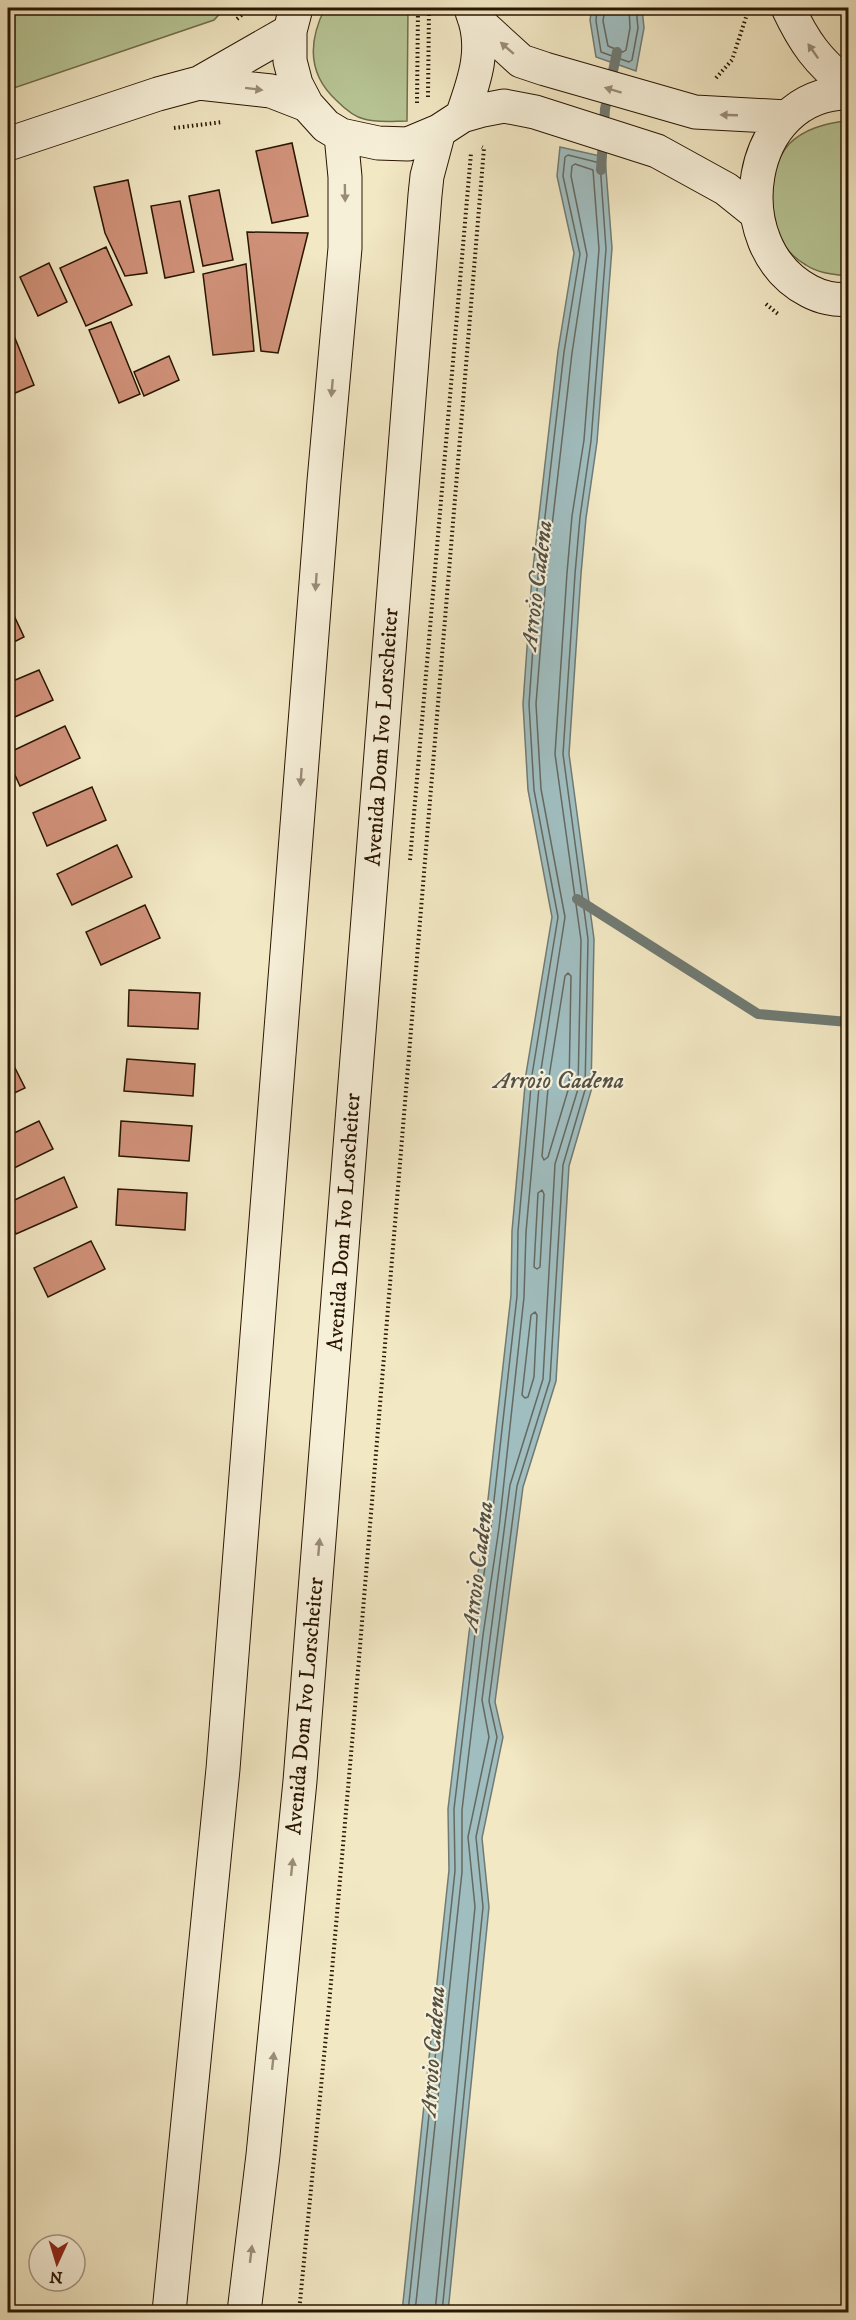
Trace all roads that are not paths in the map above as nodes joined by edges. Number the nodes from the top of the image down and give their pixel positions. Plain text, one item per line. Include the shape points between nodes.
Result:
1 (788, 8) edge
2 (472, 13) edge
3 (293, 19) edge
4 (199, 83) junction
5 (849, 85) edge
6 (849, 93) edge
7 (307, 105) junction
8 (788, 117) junction
9 (443, 119) junction
10 (341, 135) junction
11 (8, 144) edge
12 (756, 213) junction
13 (849, 299) edge
14 (169, 2313) edge
15 (244, 2313) edge

5 -> 1 main road via 824,66
8 -> 2 main road via 695,112 545,69 521,61
2 - 9 main road, Avenida Dom Ivo Lorscheiter via 478,64
3 - 4 main road
3 - 7 main road via 290,61
4 -> 7 main road via 271,91
4 - 11 main road
6 - 8 main road via 833,93 809,102
7 - 10 main road via 326,126
8 - 12 main road via 761,159 755,190
9 - 10 main road via 408,144 378,143
9 - 12 main road via 504,106 535,112 657,151 726,189
15 -> 9 main road, Avenida Dom Ivo Lorscheiter via 300,1781 426,176
10 -> 14 main road via 345,248 224,1757
12 - 13 main road via 763,240 777,265 795,284 818,296

